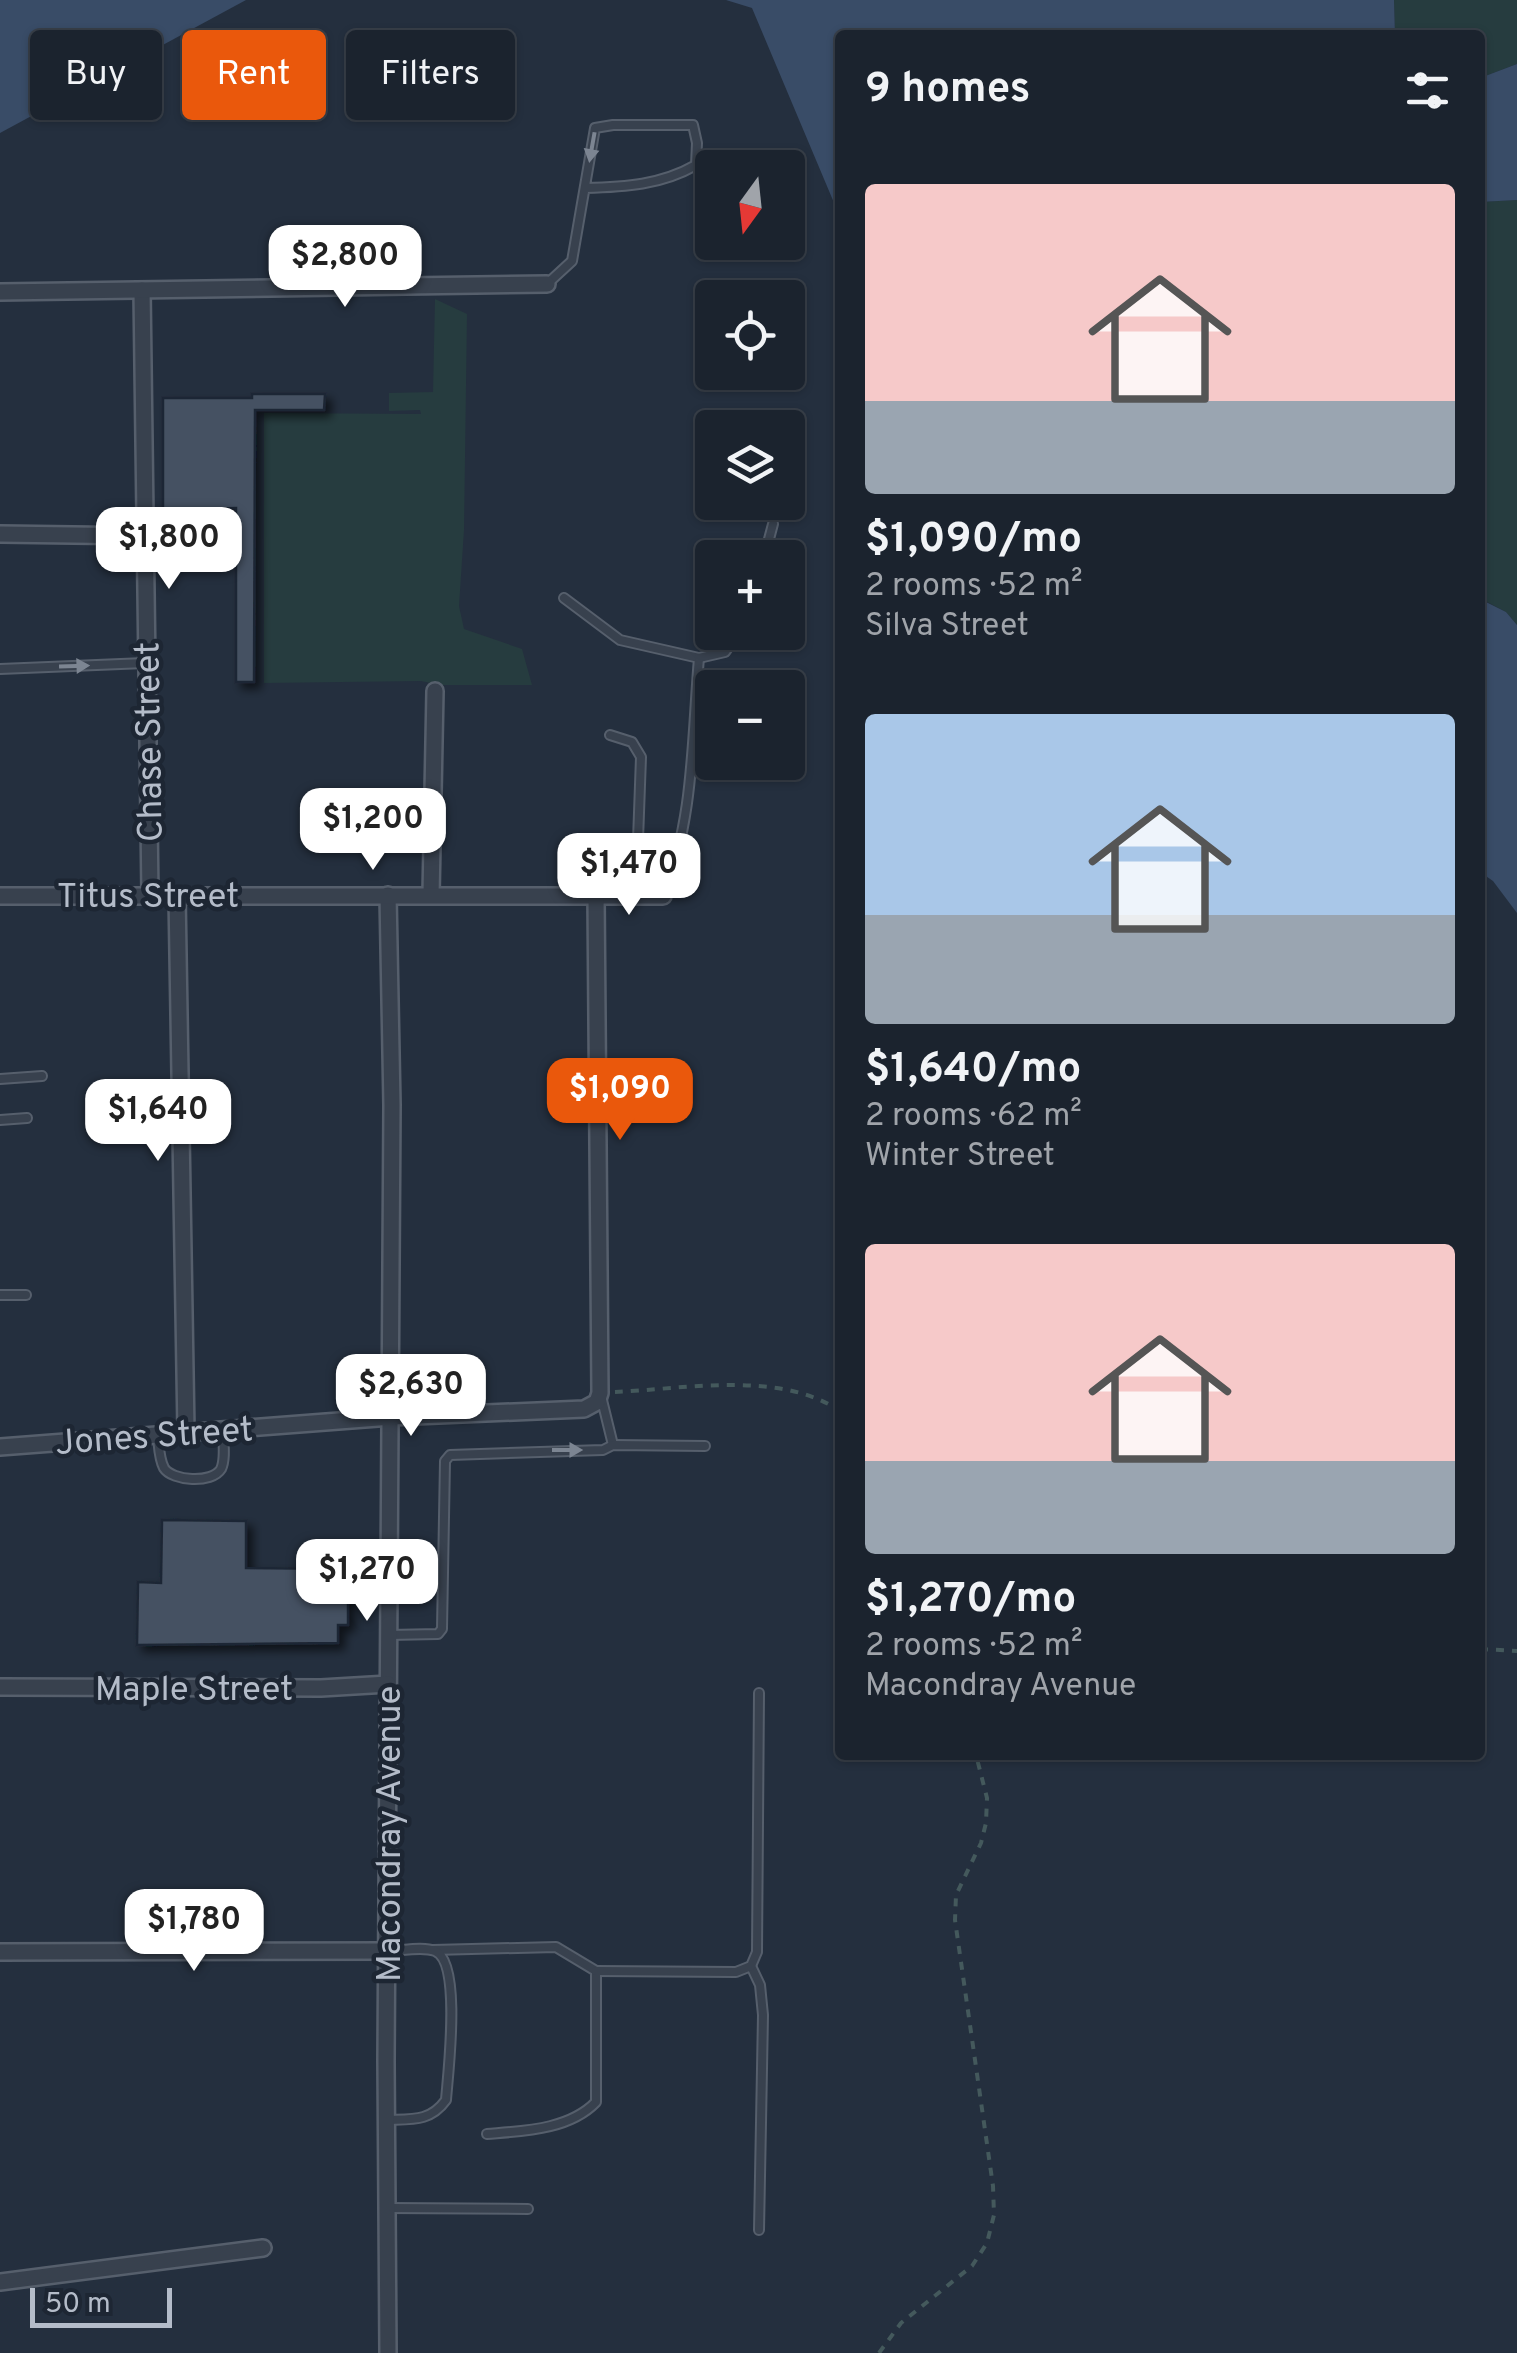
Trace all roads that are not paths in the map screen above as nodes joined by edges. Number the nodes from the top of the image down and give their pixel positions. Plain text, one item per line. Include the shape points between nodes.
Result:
1 (585, 188) junction
2 (546, 284) joint
3 (142, 290) junction
4 (0, 292) edge
5 (772, 524) dead end
6 (0, 534) edge
7 (146, 536) junction
8 (768, 540) edge
9 (564, 598) dead end
10 (726, 650) edge
11 (699, 658) junction
12 (147, 662) junction
13 (0, 669) edge
14 (436, 690) dead end
15 (610, 735) dead end
16 (150, 894) junction
17 (177, 895) junction
18 (388, 895) junction
19 (431, 895) junction
20 (596, 895) junction
21 (0, 896) edge
22 (636, 896) junction
23 (663, 896) joint
24 (42, 1076) dead end
25 (0, 1079) edge
26 (27, 1118) dead end
27 (0, 1120) edge
28 (0, 1295) edge
29 (26, 1295) dead end
30 (600, 1393) junction
31 (391, 1418) junction
32 (223, 1429) junction
33 (186, 1432) junction
34 (157, 1434) junction
35 (613, 1445) junction
36 (0, 1446) edge
37 (705, 1446) dead end
38 (389, 1635) junction
39 (388, 1684) junction
40 (0, 1687) edge
41 (760, 1692) dead end
42 (433, 1950) junction
43 (388, 1951) junction
44 (0, 1952) edge
45 (751, 1966) junction
46 (596, 1972) junction
47 (386, 2120) junction
48 (487, 2134) dead end
49 (387, 2208) junction
50 (528, 2209) dead end
51 (760, 2230) dead end
52 (263, 2248) dead end
53 (0, 2282) edge
54 (388, 2353) edge

1 -> 1 lane via 642,186 696,166 692,125 595,128
1 - 2 lane via 572,261
2 - 3 street
3 - 4 street
3 - 7 street, Chase Street
5 - 8 lane
6 - 7 street
7 - 12 street, Chase Street
9 - 11 lane via 620,640
10 - 11 lane
11 - 23 lane via 685,826
13 -> 12 lane
12 - 16 street, Chase Street
14 - 19 street
15 - 22 lane via 632,742 641,756
16 - 17 street, Titus Street
16 - 21 street, Titus Street
17 - 18 street, Titus Street
17 - 33 street
18 - 19 street, Titus Street
18 - 31 street, Macondray Avenue
19 - 20 street, Titus Street
20 - 22 street, Titus Street
20 - 30 street
22 - 23 street, Titus Street
24 - 25 lane
26 - 27 lane
28 - 29 lane
30 - 31 street, Jones Street via 584,1409
30 - 35 lane
31 - 32 street, Jones Street
31 - 38 street, Macondray Avenue
32 - 33 street, Jones Street
32 - 34 lane via 222,1466 204,1478 166,1472
33 - 34 street, Jones Street
34 - 36 street, Jones Street
35 - 37 lane
38 -> 35 lane via 442,1629 450,1455
38 - 39 street, Macondray Avenue
39 - 40 street, Maple Street
39 - 43 street, Macondray Avenue
41 - 45 lane via 757,1952
42 - 43 lane
42 - 46 lane via 556,1947
42 - 47 lane via 444,1958 452,1980 446,2100 424,2119
43 - 44 street
43 - 47 street, Macondray Avenue
45 - 46 lane via 736,1972
45 - 51 lane via 763,2015
46 - 48 lane via 596,2102 538,2130
47 - 49 street, Macondray Avenue
49 - 50 lane
49 - 54 street, Macondray Avenue
52 - 53 street

